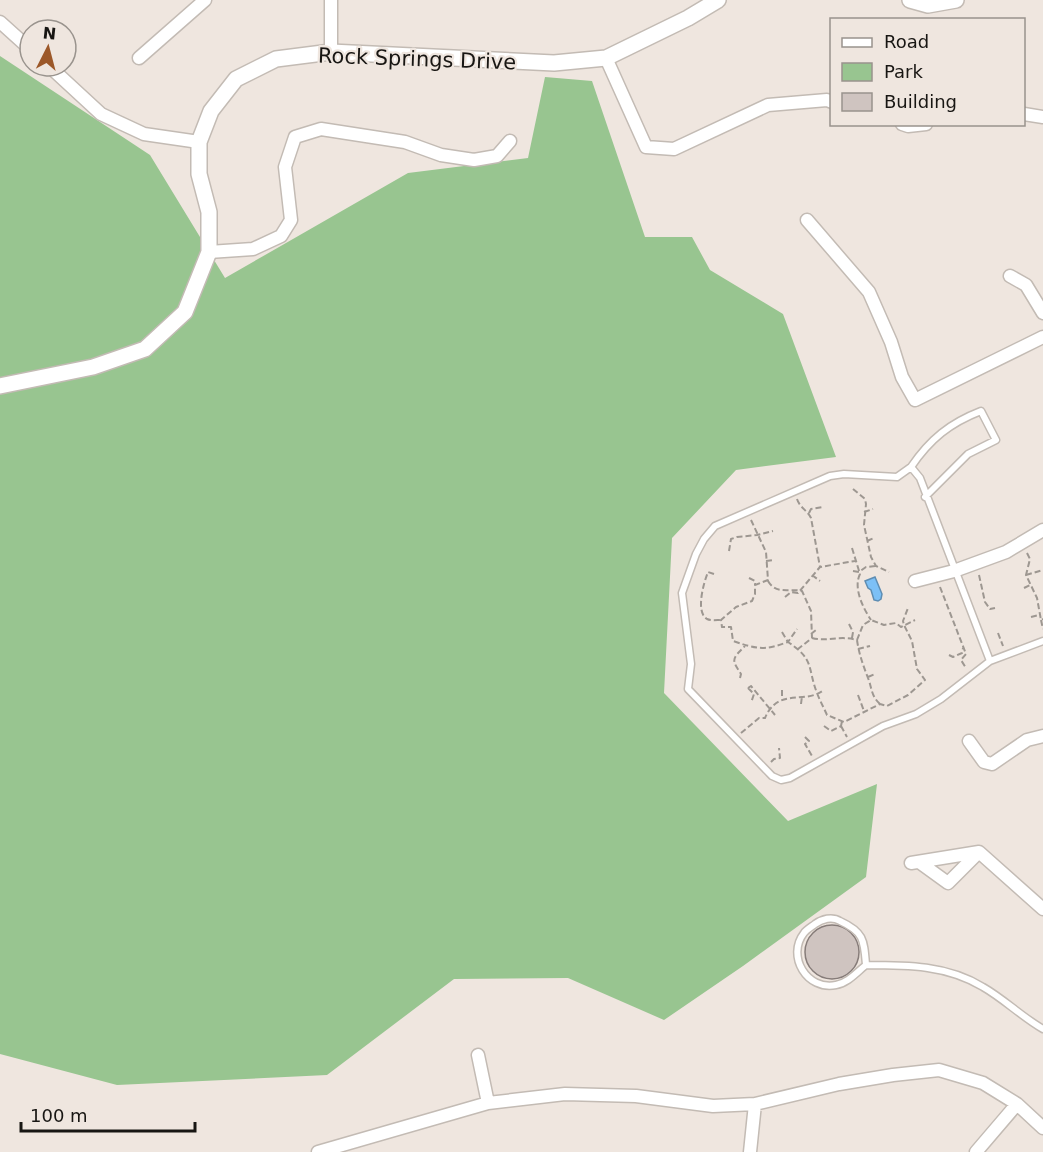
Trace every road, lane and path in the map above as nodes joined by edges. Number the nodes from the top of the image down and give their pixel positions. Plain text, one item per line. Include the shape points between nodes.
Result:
1 (205, 0) edge
2 (331, 0) edge
3 (718, 0) edge
4 (910, 0) edge
5 (956, 0) edge
6 (0, 22) edge
7 (18, 38) edge
8 (331, 52) junction
9 (139, 58) dead end
10 (606, 58) junction
11 (62, 78) edge
12 (830, 102) edge
13 (1025, 114) edge
14 (1043, 117) edge
15 (199, 141) junction
16 (510, 141) dead end
17 (807, 220) dead end
18 (209, 252) junction
19 (1010, 276) dead end
20 (1043, 313) edge
21 (1043, 337) edge
22 (0, 386) edge
23 (911, 467) junction
24 (853, 489) dead end
25 (795, 492) junction
26 (925, 497) junction
27 (823, 507) dead end
28 (873, 509) dead end
29 (748, 512) junction
30 (864, 512) junction
31 (809, 513) junction
32 (1043, 530) edge
33 (773, 531) dead end
34 (757, 535) junction
35 (821, 536) dead end
36 (815, 537) junction
37 (874, 538) dead end
38 (867, 541) junction
39 (812, 547) dead end
40 (817, 547) junction
41 (852, 548) dead end
42 (729, 551) dead end
43 (1027, 553) dead end
44 (772, 560) dead end
45 (766, 561) junction
46 (855, 561) junction
47 (876, 566) junction
48 (820, 567) junction
49 (1043, 570) edge
50 (853, 571) dead end
51 (954, 571) junction
52 (859, 572) junction
53 (889, 572) dead end
54 (978, 573) dead end
55 (714, 574) dead end
56 (812, 575) junction
57 (1026, 575) junction
58 (935, 576) junction
59 (749, 578) dead end
60 (768, 580) junction
61 (820, 581) dead end
62 (915, 581) dead end
63 (755, 585) junction
64 (1030, 585) junction
65 (1024, 588) dead end
66 (801, 590) junction
67 (785, 597) dead end
68 (947, 604) junction
69 (908, 608) dead end
70 (945, 608) dead end
71 (995, 608) dead end
72 (816, 609) dead end
73 (811, 611) junction
74 (1039, 615) junction
75 (1031, 617) dead end
76 (1042, 619) edge
77 (721, 620) junction
78 (871, 620) junction
79 (915, 620) dead end
80 (849, 624) dead end
81 (904, 625) junction
82 (797, 629) dead end
83 (1043, 629) edge
84 (816, 630) dead end
85 (782, 632) dead end
86 (998, 633) dead end
87 (811, 636) junction
88 (852, 638) junction
89 (857, 640) junction
90 (1043, 641) edge
91 (788, 642) junction
92 (745, 646) junction
93 (870, 646) dead end
94 (963, 648) junction
95 (798, 649) junction
96 (858, 649) junction
97 (913, 651) junction
98 (907, 654) dead end
99 (1005, 654) junction
100 (949, 655) dead end
101 (990, 661) junction
102 (857, 668) dead end
103 (863, 668) junction
104 (875, 674) dead end
105 (971, 675) junction
106 (868, 677) junction
107 (740, 678) dead end
108 (782, 690) dead end
109 (824, 690) dead end
110 (817, 695) junction
111 (858, 695) dead end
112 (802, 696) junction
113 (782, 699) junction
114 (752, 703) dead end
115 (801, 704) dead end
116 (880, 704) junction
117 (769, 708) junction
118 (864, 711) junction
119 (775, 715) dead end
120 (842, 721) junction
121 (824, 726) dead end
122 (841, 726) junction
123 (746, 729) dead end
124 (805, 737) dead end
125 (1038, 737) edge
126 (969, 741) dead end
127 (851, 744) junction
128 (1043, 747) edge
129 (779, 748) dead end
130 (816, 763) junction
131 (765, 768) junction
132 (979, 852) junction
133 (1043, 909) edge
134 (866, 965) junction
135 (1043, 1029) edge
136 (478, 1055) dead end
137 (488, 1103) junction
138 (755, 1104) junction
139 (1017, 1104) junction
140 (1043, 1128) edge
141 (318, 1152) edge
142 (750, 1152) edge
143 (976, 1152) edge

1 - 9 street
2 - 8 street
3 - 10 street, Rock Springs Drive
4 - 5 street via 928,5
6 - 7 street
8 - 10 street, Rock Springs Drive via 554,63
8 - 15 street, Rock Springs Drive via 276,60 236,79 211,111
10 - 12 street via 646,147 674,149 768,105
11 - 15 street via 101,114 144,134
13 - 14 street
15 - 18 street, Rock Springs Drive via 199,174 209,212
16 - 18 street via 497,156 474,160 441,155 405,142 321,129 295,137 285,167 291,220 281,236 253,249
17 - 21 street via 869,292 902,378 915,400
18 - 22 street, Rock Springs Drive via 185,312 145,350 93,367
19 - 20 street via 1026,285
23 - 25 lane via 897,477 830,476
23 - 26 lane via 920,478
23 - 26 lane via 944,430 981,411 996,440 968,454
24 - 30 path via 865,499
25 - 29 lane
25 - 31 path via 800,507
26 - 51 lane
27 - 31 path
28 - 30 path
29 - 34 path
29 - 131 lane via 716,526 704,539 682,602 691,664 688,689
30 - 38 path
31 - 36 path
32 - 51 street via 1006,552
33 - 34 path
34 - 42 path via 731,539
34 - 45 path
35 - 36 path
36 - 40 path
37 - 38 path
38 - 47 path
39 - 40 path
40 - 48 path
41 - 46 path
43 - 57 path via 1030,559
44 - 45 path
45 - 60 path
46 - 48 path
46 - 52 path
47 - 52 path
47 - 53 path
48 - 56 path
49 - 57 path
50 - 52 path
51 - 58 street
51 - 101 lane
52 - 78 path via 859,596
54 - 71 path via 985,602 990,609
55 - 77 path via 708,572 704,581 701,609 707,619
56 - 61 path
56 - 66 path
57 - 64 path
58 - 62 street
58 - 68 path
59 - 63 path
60 - 63 path
60 - 66 path via 781,591
63 - 77 path via 752,601 736,607
64 - 65 path
64 - 74 path
66 - 67 path
66 - 73 path
68 - 70 path
68 - 94 path
69 - 81 path
72 - 73 path
73 - 87 path
74 - 75 path
74 - 76 path
76 - 83 path
77 - 92 path via 722,627 730,627 733,641
78 - 81 path
78 - 89 path via 863,625
79 - 81 path
80 - 88 path
81 - 97 path
82 - 91 path
84 - 87 path
85 - 91 path
86 - 99 path
87 - 88 path via 820,640
87 - 95 path
88 - 89 path
89 - 96 path
90 - 99 lane
91 - 92 path via 765,649
91 - 95 path
92 - 107 path via 734,660
93 - 96 path
94 - 100 path via 958,655
94 - 105 path via 966,654 961,660
95 - 110 path via 809,662
96 - 103 path
97 - 98 path
97 - 116 path via 917,669 925,680 893,704
99 - 101 lane
101 - 105 lane
102 - 103 path
103 - 106 path
104 - 106 path
105 - 127 lane via 916,714
106 - 116 path via 872,694
108 - 113 path
109 - 110 path
110 - 112 path
110 - 120 path via 827,715
111 - 118 path
112 - 113 path
112 - 115 path
113 - 117 path
114 - 117 path via 754,694 748,688 751,686
116 - 118 path
117 - 119 path
117 - 123 path via 765,718 759,718
118 - 120 path
120 - 122 path
121 - 122 path via 831,731
122 - 127 path
124 - 130 path
125 - 126 street via 992,764 984,762
125 - 128 street
127 - 130 lane
129 - 131 path via 780,758
130 - 131 lane via 781,780
132 - 132 street via 915,862 948,883
132 - 133 street
134 - 134 lane via 864,939 854,927 835,918 821,920 804,932 797,947 801,968 808,979 822,985 849,980
134 - 135 lane via 911,965 963,976
136 - 137 street
137 - 138 street via 565,1094 636,1096 713,1106
137 - 141 street
138 - 139 street via 838,1084 939,1070 983,1083
138 - 142 street
139 - 140 street
139 - 143 street

